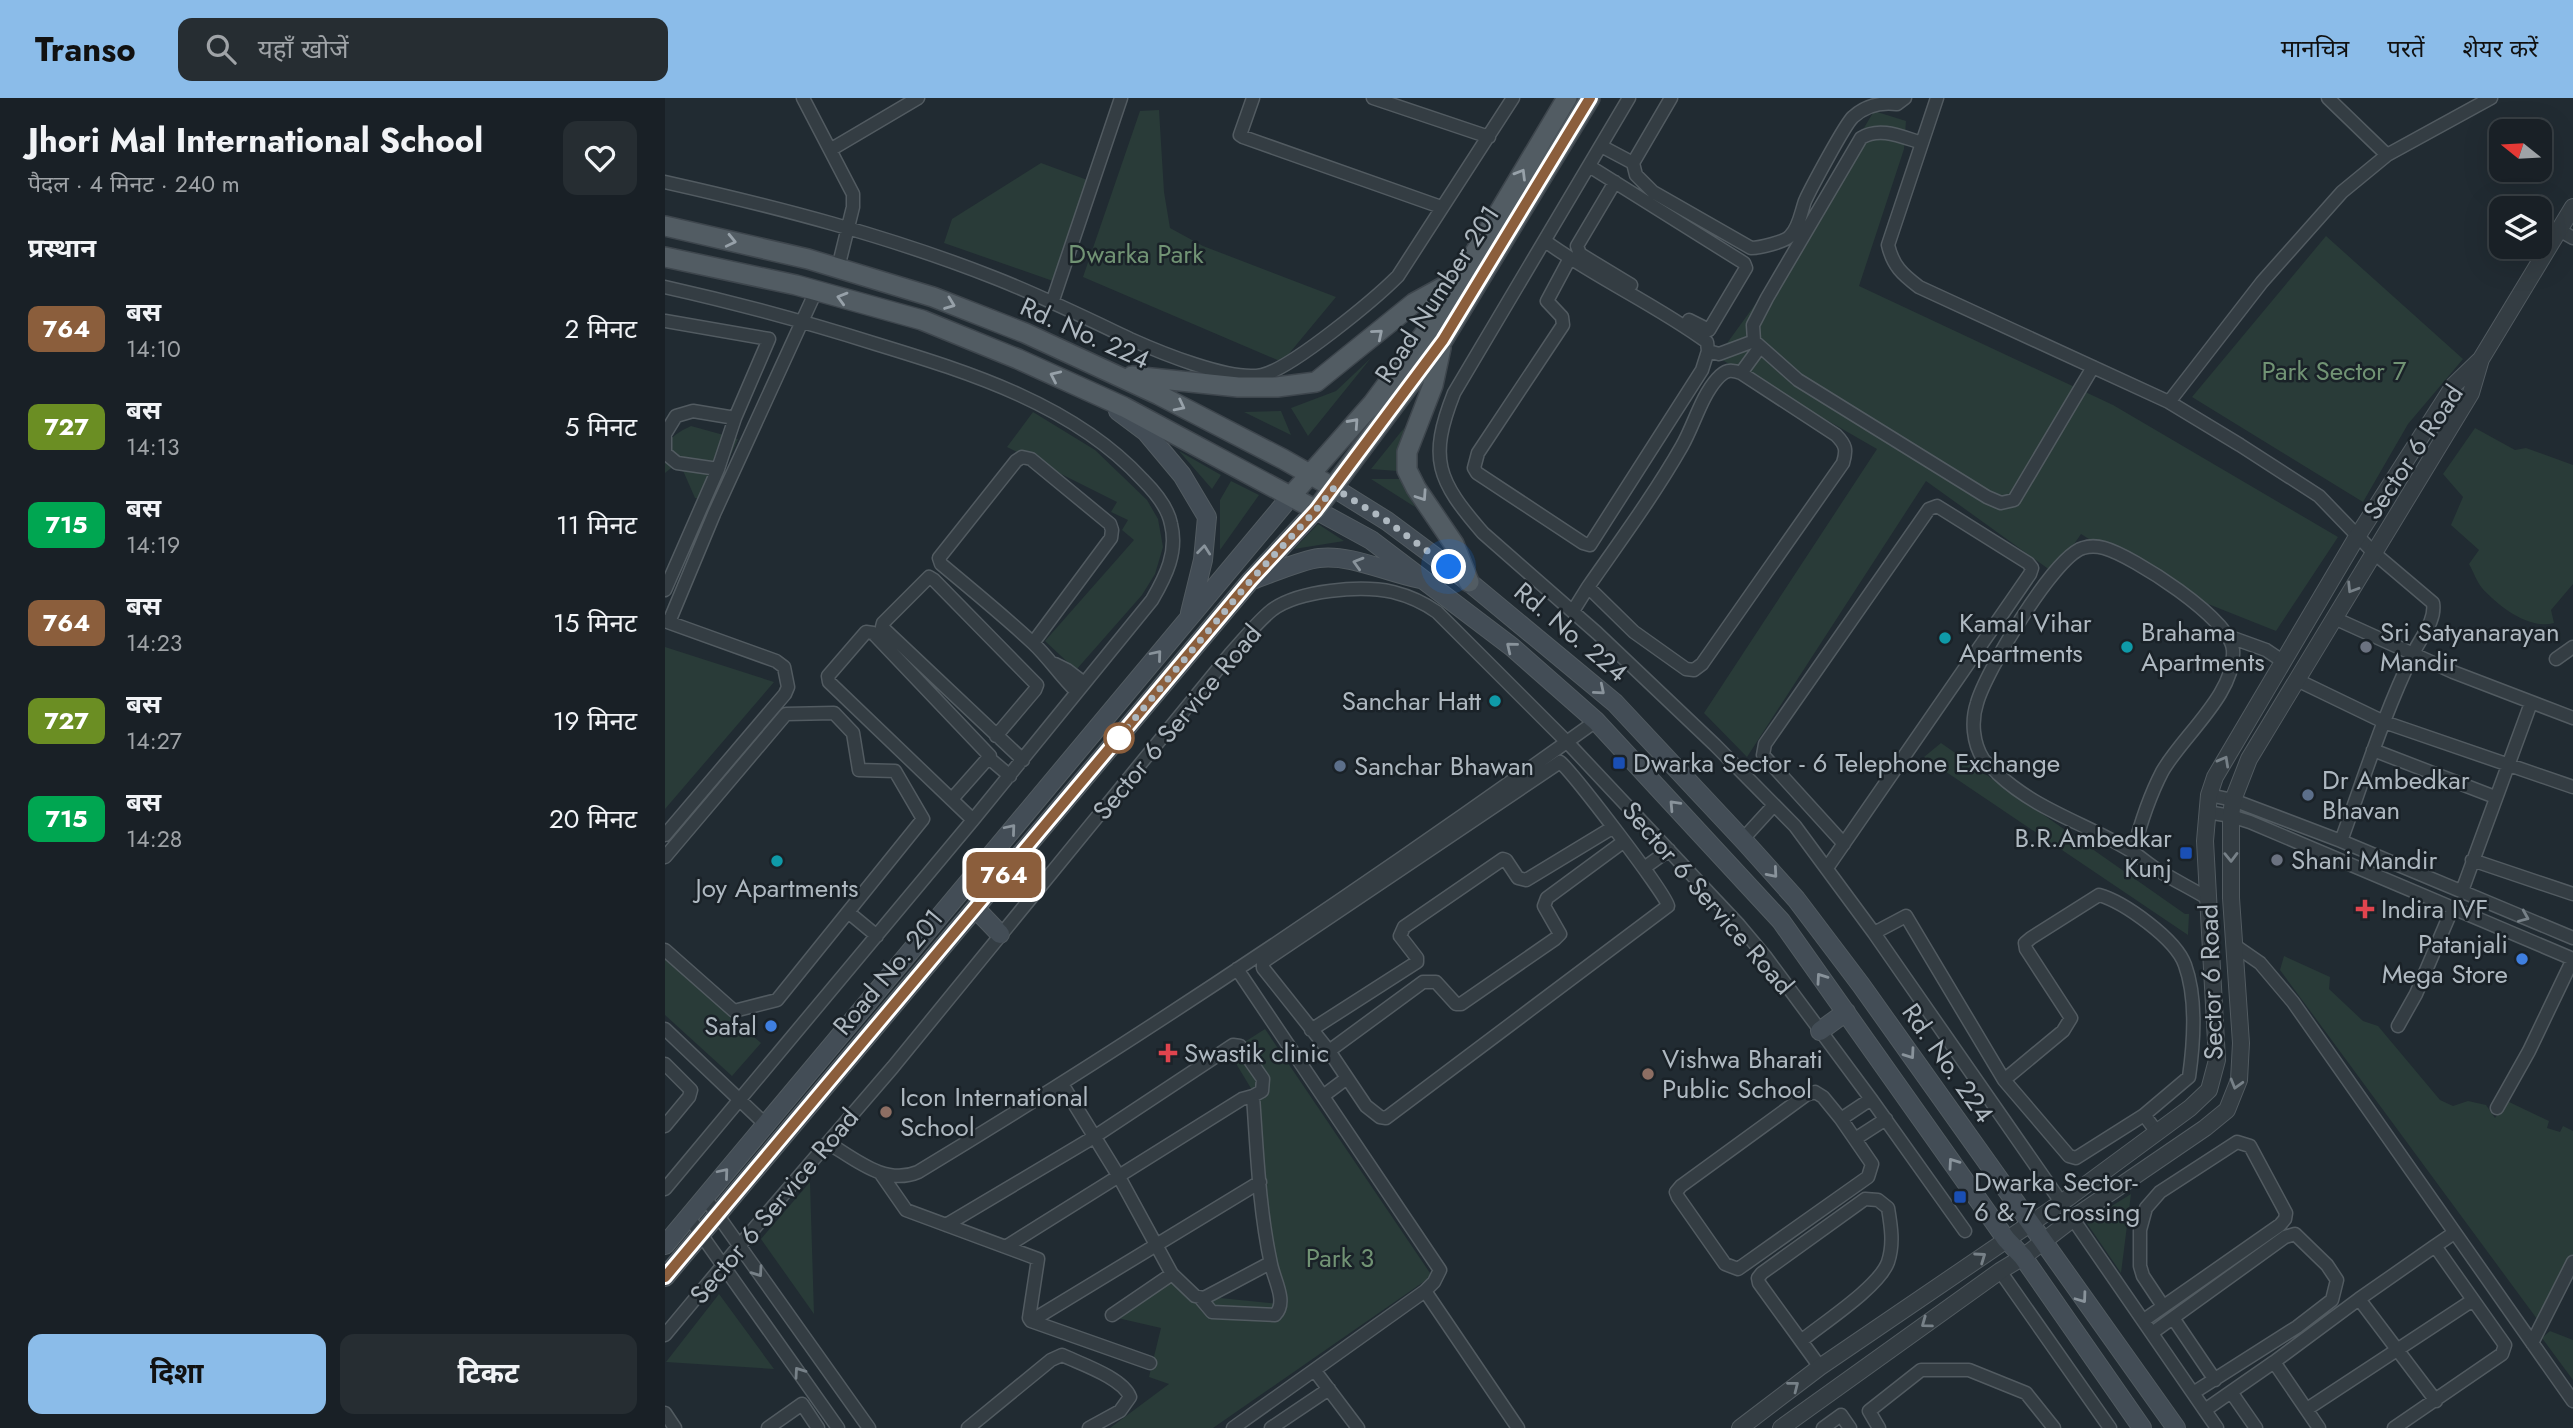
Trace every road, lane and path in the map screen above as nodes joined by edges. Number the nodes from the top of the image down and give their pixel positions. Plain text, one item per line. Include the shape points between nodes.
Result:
1 (803, 98) edge
2 (918, 98) edge
3 (1121, 98) edge
4 (1252, 98) edge
5 (1373, 98) edge
6 (1513, 98) edge
7 (1567, 98) edge
8 (1590, 98) edge
9 (1629, 98) edge
10 (1671, 98) edge
11 (1905, 98) edge
12 (1937, 98) edge
13 (2328, 98) edge
14 (2491, 98) edge
15 (1846, 128) junction
16 (1489, 137) junction
17 (1861, 138) junction
18 (1921, 143) junction
19 (1601, 146) junction
20 (830, 150) junction
21 (2387, 155) junction
22 (1633, 163) junction
23 (1589, 166) junction
24 (665, 182) edge
25 (1615, 182) junction
26 (1441, 207) junction
27 (2573, 207) edge
28 (665, 226) edge
29 (847, 229) junction
30 (2566, 234) edge
31 (1545, 241) junction
32 (665, 257) edge
33 (1570, 258) junction
34 (838, 268) junction
35 (1458, 279) junction
36 (665, 287) edge
37 (816, 290) junction
38 (1052, 303) junction
39 (665, 321) edge
40 (804, 321) junction
41 (1443, 340) junction
42 (1757, 344) junction
43 (1707, 351) junction
44 (2481, 359) junction
45 (2093, 366) junction
46 (1107, 372) junction
47 (1741, 373) junction
48 (1097, 396) junction
49 (2169, 402) junction
50 (735, 418) junction
51 (665, 453) edge
52 (718, 469) junction
53 (1308, 474) junction
54 (1334, 488) junction
55 (1291, 496) junction
56 (1316, 510) junction
57 (2359, 534) junction
58 (2374, 553) junction
59 (1423, 579) junction
60 (1251, 580) junction
61 (1469, 582) junction
62 (1588, 587) junction
63 (665, 590) edge
64 (1573, 611) junction
65 (1189, 617) junction
66 (2334, 618) junction
67 (667, 621) edge
68 (2229, 637) junction
69 (1033, 643) junction
70 (2573, 647) edge
71 (2413, 653) junction
72 (2556, 659) dead end
73 (2284, 662) junction
74 (2297, 680) junction
75 (1081, 687) junction
76 (2531, 703) junction
77 (2573, 718) edge
78 (1595, 721) junction
79 (2384, 722) junction
80 (996, 736) junction
81 (1567, 741) junction
82 (2373, 750) junction
83 (990, 758) junction
84 (1023, 760) junction
85 (2508, 764) junction
86 (1010, 776) junction
87 (1605, 782) junction
88 (2573, 786) edge
89 (703, 790) junction
90 (2209, 795) junction
91 (1588, 796) junction
92 (2495, 797) junction
93 (953, 799) junction
94 (714, 800) junction
95 (1774, 805) junction
96 (2232, 808) junction
97 (2207, 812) junction
98 (974, 820) junction
99 (1612, 828) junction
100 (665, 835) edge
101 (1743, 839) junction
102 (2341, 841) junction
103 (1623, 842) junction
104 (1844, 844) junction
105 (1669, 850) junction
106 (2133, 852) junction
107 (665, 857) edge
108 (2473, 860) junction
109 (1644, 868) junction
110 (1827, 868) junction
111 (2462, 891) junction
112 (2573, 894) edge
113 (2207, 898) junction
114 (2453, 907) junction
115 (975, 909) junction
116 (848, 912) junction
117 (1874, 933) junction
118 (1000, 934) junction
119 (877, 936) junction
120 (2573, 938) edge
121 (2234, 945) junction
122 (665, 950) edge
123 (2573, 959) edge
124 (1237, 969) junction
125 (1291, 1003) junction
126 (1846, 1012) junction
127 (1271, 1018) junction
128 (2398, 1026) dead end
129 (665, 1029) edge
130 (1311, 1030) junction
131 (1821, 1031) junction
132 (1328, 1051) junction
133 (665, 1064) edge
134 (1347, 1078) junction
135 (2004, 1080) junction
136 (1062, 1084) junction
137 (1253, 1096) junction
138 (1324, 1096) junction
139 (740, 1099) junction
140 (1871, 1099) junction
141 (2497, 1108) dead end
142 (2144, 1115) junction
143 (1841, 1119) junction
144 (1886, 1119) junction
145 (765, 1124) junction
146 (665, 1126) edge
147 (2157, 1132) junction
148 (1094, 1137) junction
149 (1854, 1139) junction
150 (828, 1143) junction
151 (881, 1174) junction
152 (1118, 1175) junction
153 (1260, 1182) junction
154 (665, 1189) edge
155 (704, 1196) junction
156 (2061, 1202) junction
157 (716, 1214) junction
158 (688, 1216) junction
159 (2073, 1219) junction
160 (2029, 1224) junction
161 (946, 1225) junction
162 (1965, 1231) dead end
163 (701, 1232) junction
164 (2454, 1233) junction
165 (2006, 1239) junction
166 (2043, 1242) junction
167 (665, 1245) edge
168 (1156, 1245) junction
169 (739, 1246) junction
170 (1007, 1246) junction
171 (2435, 1246) junction
172 (2023, 1258) junction
173 (2573, 1262) edge
174 (1271, 1263) junction
175 (724, 1264) junction
176 (2000, 1271) junction
177 (1173, 1274) junction
178 (665, 1276) edge
179 (1425, 1291) junction
180 (1201, 1299) junction
181 (2359, 1299) junction
182 (2473, 1300) junction
183 (2163, 1307) junction
184 (1112, 1315) dead end
185 (2173, 1318) junction
186 (2144, 1320) junction
187 (1031, 1321) junction
188 (2152, 1333) junction
189 (665, 1335) edge
190 (1801, 1341) junction
191 (2532, 1343) junction
192 (2396, 1350) junction
193 (2274, 1362) junction
194 (1150, 1363) dead end
195 (1820, 1367) junction
196 (1315, 1371) junction
197 (2215, 1380) junction
198 (1328, 1389) junction
199 (2231, 1392) junction
200 (2193, 1393) junction
201 (1825, 1396) junction
202 (2436, 1401) junction
203 (2573, 1401) edge
204 (2307, 1409) junction
205 (2205, 1410) junction
206 (665, 1413) edge
207 (1841, 1415) junction
208 (675, 1428) edge
209 (768, 1428) edge
210 (818, 1428) edge
211 (838, 1428) edge
212 (869, 1428) edge
213 (968, 1428) edge
214 (1090, 1428) edge
215 (1233, 1428) edge
216 (1271, 1428) edge
217 (1358, 1428) edge
218 (1518, 1428) edge
219 (1740, 1428) edge
220 (1781, 1428) edge
221 (1823, 1428) edge
222 (1850, 1428) edge
223 (1879, 1428) edge
224 (2054, 1428) edge
225 (2110, 1428) edge
226 (2142, 1428) edge
227 (2176, 1428) edge
228 (2217, 1428) edge
229 (2256, 1428) edge
230 (2319, 1428) edge
231 (2394, 1428) edge

1 - 20 street
2 - 20 street
3 - 38 street
4 - 26 street via 1243,137
5 - 16 street
6 - 16 street
35 -> 7 main road, Road Number 201
8 - 41 main road, Road Number 201
9 - 19 street
10 - 22 street
11 - 15 street via 1898,104 1865,108
12 - 18 street
13 - 21 street
14 - 21 street
15 - 17 street
15 - 22 street via 1805,200 1791,235 1760,248 1751,248 1653,192 1636,175
16 - 26 street
17 - 18 street via 1870,132 1887,132
17 - 42 street via 1767,298 1753,326
18 - 45 street via 1888,245 1898,271 1919,287
19 - 22 street
19 - 23 street
20 - 29 street via 855,202
21 - 49 street via 2329,204
23 - 25 street
23 - 31 street
24 - 29 street
25 - 25 street via 1744,263 1746,268 1709,330 1580,254 1581,237
26 - 38 street via 1398,276 1382,292 1283,367 1259,376 1187,363
27 - 30 street
28 -> 34 main road, Rd. No. 224
29 - 34 street
29 - 38 street via 984,274
30 - 44 street
31 - 33 street
31 - 64 street via 1454,393 1443,420 1438,459 1446,482 1483,533
32 - 37 main road, Rd. No. 224
33 - 43 street via 1697,335 1707,342
33 - 43 street via 1548,297 1563,325 1478,453 1477,472 1590,545 1702,370
34 -> 46 main road, Rd. No. 224 via 933,297
46 -> 35 main road via 1238,387 1316,382 1414,303
53 -> 35 main road, Road Number 201 via 1373,403 1436,318
36 - 40 street
37 - 40 street
48 -> 37 main road, Rd. No. 224 via 922,320
39 - 50 street via 769,339
40 - 67 street
40 - 75 street via 958,369 1048,409 1096,437 1154,491 1171,524 1171,561 1152,600
41 - 54 main road, Road Number 201
41 -> 61 main road via 1433,385 1407,452 1408,470 1454,544
42 - 43 street via 1719,354
42 - 45 street via 1798,380 2001,503 2014,500
42 - 47 street
44 - 57 street, Sector 6 Road via 2454,385
44 - 58 street, Sector 6 Road via 2470,393
45 - 49 street
46 -> 53 main road, Rd. No. 224
47 - 62 street via 1724,372 1714,382 1682,446
47 - 62 street via 1836,435 1846,450 1843,463 1702,664 1686,669 1665,656
48 - 55 main road, Rd. No. 224
65 -> 48 main road via 1203,560 1207,517 1182,475 1146,432
49 - 57 street via 2319,496
50 - 51 street via 693,411 676,416 665,434
50 - 52 street
51 - 52 street via 677,463
52 - 63 street
53 - 54 main road, Rd. No. 224
53 - 55 main road, Road Number 201
54 - 56 main road, Road Number 201
54 - 61 main road, Rd. No. 224
55 - 56 main road, Rd. No. 224
55 - 65 main road, Road No. 201
56 - 59 main road, Rd. No. 224 via 1371,540
56 - 60 main road, Road No. 201
57 - 58 street
57 - 73 street, Sector 6 Road
58 -> 66 street, Sector 6 Road
58 - 71 street via 2433,603 2432,619
59 -> 60 main road via 1350,559 1318,558
78 -> 59 main road, Rd. No. 224
60 - 115 main road, Road No. 201
61 -> 101 main road, Rd. No. 224 via 1615,703
62 - 64 street
64 - 95 street
145 -> 65 main road, Road No. 201
66 - 71 street
66 - 74 street, Sector 6 Road
67 - 89 street via 776,661 787,676 785,694
68 - 73 street
68 - 106 street via 2233,649 2228,676 2163,770
68 - 106 street via 2189,597 2132,562 2105,548 2082,548 2070,554 2052,575 1990,670 1976,704 1973,733 1984,760 2043,807
69 - 69 street via 939,558 1022,457 1031,459 1112,530 1111,538
69 - 75 street via 1055,664 1058,674
70 - 72 street
71 - 76 street
71 - 79 street
90 -> 73 street, Sector 6 Road via 2225,757
74 - 79 street
74 - 96 street, Sector 6 Road via 2249,759
75 - 84 street
76 - 77 street
76 - 85 street
78 - 81 street
126 -> 78 main road, Rd. No. 224 via 1781,921
79 - 82 street
79 - 85 street
80 - 80 street via 882,627 929,577 1037,685
80 - 84 street
81 - 87 street, Sector 6 Service Road
81 - 118 street, Sector 6 Service Road via 1427,605 1378,590 1293,600 1273,610 1231,653
81 - 124 street
82 - 92 street
82 - 102 street
83 - 86 street
83 - 93 street
83 - 93 street via 873,633 866,632 827,679
84 - 86 street
85 - 88 street
85 - 92 street
86 - 98 street
87 - 91 street
87 - 105 street, Sector 6 Service Road
89 - 94 street
89 - 100 street
90 - 96 street
90 - 97 street, Sector 6 Road
91 - 99 street
91 - 125 street via 1558,763 1265,961 1263,968
92 - 108 street
93 - 98 street
94 - 107 street
94 - 116 street via 786,714 834,713 853,733 859,770 895,771 923,819
95 - 101 street
95 - 110 street
96 - 97 street
96 - 102 street
96 - 114 street
96 -> 121 street, Sector 6 Road
97 - 113 street, Sector 6 Road
98 - 119 street
99 - 103 street
99 - 130 street via 1526,880 1518,878 1503,859 1404,927 1400,936 1417,962
101 -> 160 main road, Rd. No. 224 via 1861,985
102 - 111 street
103 - 109 street
103 - 132 street via 1547,898 1544,906 1560,934 1555,939 1461,1004 1436,982 1423,982
104 - 104 street via 2032,568 1937,506 1929,509 1765,744 1763,755
104 - 110 street
105 - 109 street
105 - 131 street, Sector 6 Service Road via 1765,956
106 - 113 street
108 - 111 street
108 - 112 street
109 - 134 street via 1667,899 1665,911 1386,1118 1366,1106
110 - 117 street
111 -> 120 street
113 - 147 street, Sector 6 Road via 2217,1060 2209,1090
114 - 123 street
114 - 128 street
115 - 118 main road
115 - 157 main road, Road No. 201
116 - 119 street
116 - 122 street via 777,1000 734,1011
117 - 135 street via 1906,916
117 - 156 street
118 - 150 street, Sector 6 Service Road
119 - 139 street
121 -> 159 street, Sector 6 Road via 2241,1042 2239,1080 2227,1110
121 - 164 street via 2260,963 2293,1002
123 - 141 street
124 - 127 street
124 - 136 street
125 - 127 street
125 - 130 street
126 - 131 main road
165 -> 126 main road, Rd. No. 224
127 - 138 street
129 - 139 street
130 - 132 street
131 - 140 street, Sector 6 Service Road
132 - 134 street
133 - 146 street via 691,1090
134 - 138 street
135 - 142 street via 2069,1156 2076,1158
135 - 142 street via 2063,1031 2071,1018 2025,943 2099,895 2140,916 2163,936 2185,962 2191,988 2189,1077
136 - 148 street
136 - 151 street via 918,1172 899,1177
137 - 148 street via 1262,1091 1263,1079 1240,1046 1233,1045
137 - 152 street
137 - 153 street
138 - 179 street via 1438,1263 1438,1276
139 - 145 street
139 - 154 street
140 - 143 street
140 - 144 street, Sector 6 Service Road
142 - 147 street
143 - 149 street
143 - 149 street via 1815,1091 1806,1095 1681,1186 1678,1197 1725,1264 1738,1269 1868,1177 1872,1164
144 - 149 street
144 - 162 street, Sector 6 Service Road
155 -> 145 main road, Road No. 201
147 - 156 street, Sector 6 Road
148 - 152 street
148 - 161 street
150 - 151 street
150 - 169 street, Sector 6 Service Road
151 - 161 street via 905,1210
152 - 168 street
152 - 170 street
153 - 168 street
153 - 174 street
155 - 157 street
155 - 158 main road, Road No. 201
156 - 160 street, Sector 6 Road
157 - 163 main road, Road No. 201
157 - 169 street
158 - 163 street
158 - 167 main road, Road No. 201
159 - 166 street, Sector 6 Road
159 - 186 street
160 - 165 street, Sector 6 Road
160 - 166 main road, Rd. No. 224
161 - 170 street
163 - 175 street
163 - 178 main road, Road No. 201
164 - 171 street
164 - 191 street
165 - 172 main road, Rd. No. 224
195 -> 165 street, Sector 6 Road
166 - 172 street, Sector 6 Road
166 -> 227 main road, Rd. No. 224
168 - 177 street
168 - 187 street
169 - 175 street, Sector 6 Service Road
169 -> 212 street
170 - 187 street via 1039,1260
171 - 181 street
171 - 182 street
172 - 176 street, Sector 6 Road
172 - 226 main road, Rd. No. 224
173 - 191 street
174 - 180 street
174 - 180 street via 1281,1302 1275,1315 1212,1312
175 - 189 street, Sector 6 Service Road
211 -> 175 street
176 -> 201 street, Sector 6 Road
176 - 225 street
177 - 180 street
177 - 184 street
179 - 196 street
179 - 218 street
181 - 192 street
181 - 193 street
182 - 192 street
182 - 202 street via 2504,1350
183 - 183 street via 2140,1266 2140,1230 2146,1208 2160,1192 2237,1142 2250,1146 2285,1219
183 - 186 street
185 - 188 street
185 - 197 street
185 - 197 street via 2285,1237 2295,1234 2327,1265 2337,1280 2332,1300
186 - 188 street
187 - 194 street
188 - 200 street
190 - 190 street via 1758,1278 1865,1199 1878,1200 1888,1208 1892,1246 1888,1263 1879,1278
190 - 195 street
191 - 203 street
192 - 202 street
192 - 204 street
193 - 199 street
193 - 204 street
219 -> 195 street, Sector 6 Road
196 - 198 street
196 - 215 street
197 - 200 street
198 - 216 street
198 - 217 street
199 - 205 street
199 - 229 street
200 - 205 street
201 - 207 street
201 - 220 street, Sector 6 Road
202 - 231 street
204 - 230 street
205 - 228 street
206 - 208 street
207 - 221 street
207 - 222 street
209 - 210 street via 802,1404
213 - 214 street via 1062,1355 1114,1379 1131,1397 1120,1411
223 - 224 street via 1869,1411 1921,1370 1969,1370 2025,1392

